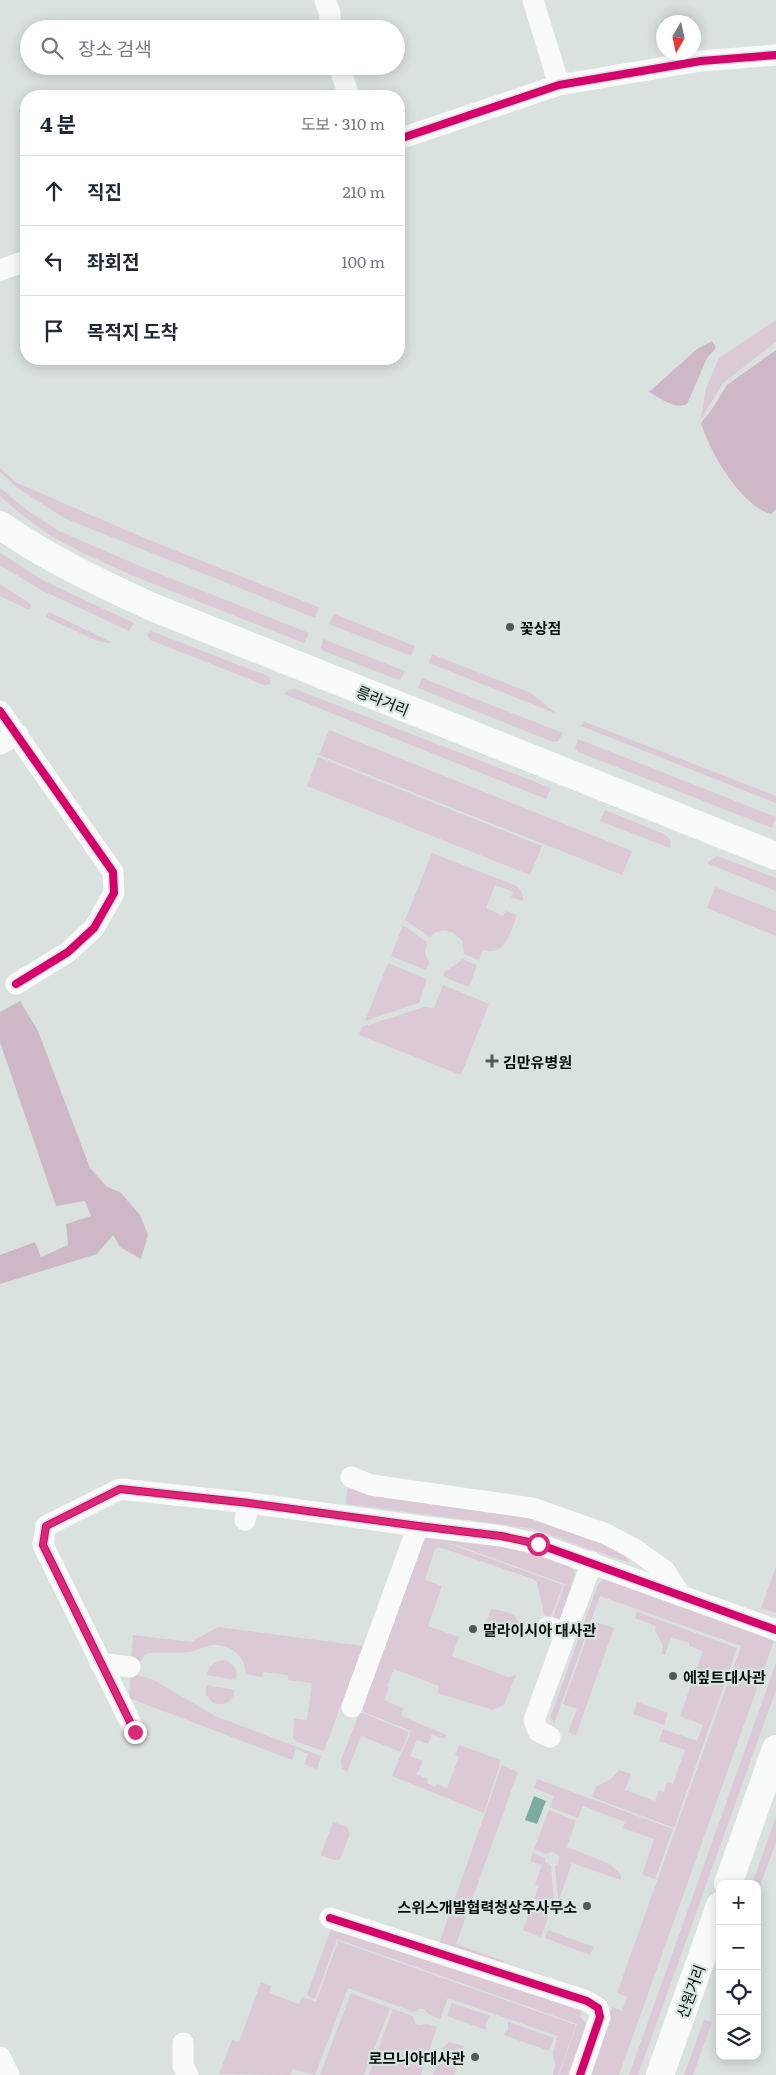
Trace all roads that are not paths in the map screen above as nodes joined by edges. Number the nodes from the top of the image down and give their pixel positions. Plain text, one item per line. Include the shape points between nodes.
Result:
1 (325, 0) edge
2 (533, 0) edge
3 (330, 20) edge
4 (776, 55) edge
5 (342, 75) edge
6 (559, 85) junction
7 (347, 90) edge
8 (405, 137) edge
9 (20, 263) edge
10 (0, 270) edge
11 (0, 525) edge
12 (0, 711) edge
13 (9, 739) edge
14 (776, 856) edge
15 (16, 984) dead end
16 (351, 1477) dead end
17 (418, 1526) junction
18 (592, 1562) junction
19 (681, 1596) junction
20 (776, 1630) edge
21 (100, 1663) junction
22 (130, 1667) dead end
23 (352, 1707) dead end
24 (135, 1732) dead end
25 (550, 1737) dead end
26 (776, 1749) edge
27 (729, 1880) edge
28 (716, 1917) edge
29 (330, 1918) dead end
30 (183, 2043) dead end
31 (0, 2057) edge
32 (9, 2075) edge
33 (188, 2075) edge
34 (580, 2075) edge
35 (660, 2075) edge

1 - 3 street
2 - 6 street
4 - 6 street via 701,61
5 - 7 street
6 - 8 street
9 - 10 street
11 - 14 main road, 릉라거리 via 73,570 150,606
12 - 13 street
13 - 15 street via 70,812 113,872 114,893 94,928 68,952
16 - 19 street via 371,1485 532,1508 606,1534 665,1571
17 - 18 street via 516,1539
17 - 21 street via 247,1512 120,1489 46,1526 43,1545
17 - 23 street
18 - 19 street
18 - 25 street via 557,1630 534,1720 538,1731
19 - 20 street
21 - 22 street
21 - 24 street
26 - 27 main road
28 - 35 main road, 산원거리
29 - 34 street via 589,1994 600,2017
30 - 33 street via 184,2066
31 - 32 street

